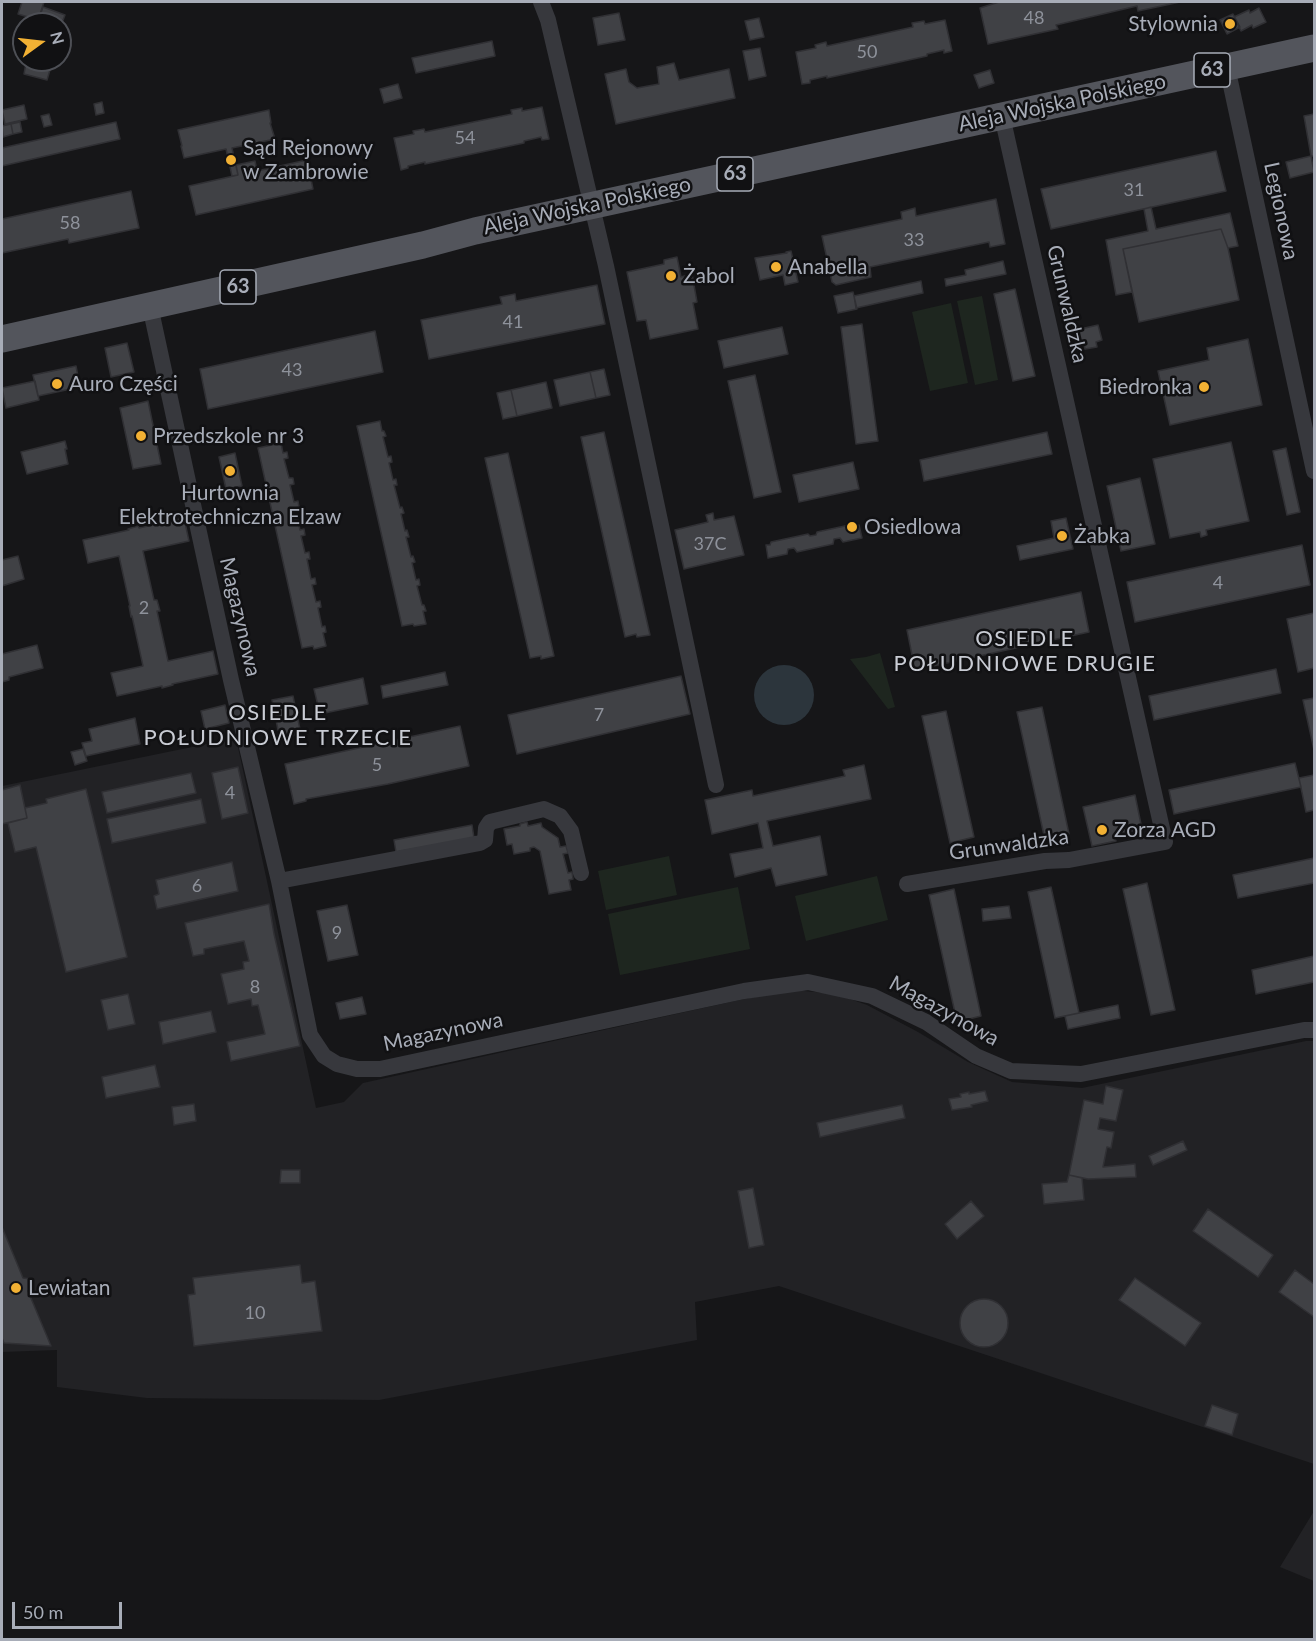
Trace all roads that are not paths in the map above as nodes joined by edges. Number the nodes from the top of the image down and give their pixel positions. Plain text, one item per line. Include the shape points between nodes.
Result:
1 (542, 2) edge
2 (1314, 48) edge
3 (1227, 67) junction
4 (1002, 116) junction
5 (592, 206) junction
6 (150, 306) junction
7 (2, 339) edge
8 (1314, 471) edge
9 (716, 785) dead end
10 (581, 873) dead end
11 (279, 881) junction
12 (907, 884) dead end
13 (1314, 1030) edge

1 - 5 street
2 - 3 main road, Aleja Wojska Polskiego / 63
3 - 4 main road, Aleja Wojska Polskiego / 63
3 - 8 street, Legionowa
4 - 5 main road, Aleja Wojska Polskiego / 63
4 - 12 street, Grunwaldzka via 1165,842
5 - 6 main road, Aleja Wojska Polskiego / 63
5 - 9 street
6 - 7 main road, Aleja Wojska Polskiego / 63
6 - 11 street, Magazynowa via 228,669
10 - 11 street via 571,831 560,816 544,809 490,822 485,840 480,843
11 - 13 street, Magazynowa via 310,1035 324,1056 357,1069 380,1069 744,991 808,982 872,996 926,1022 976,1056 1011,1071 1081,1074

